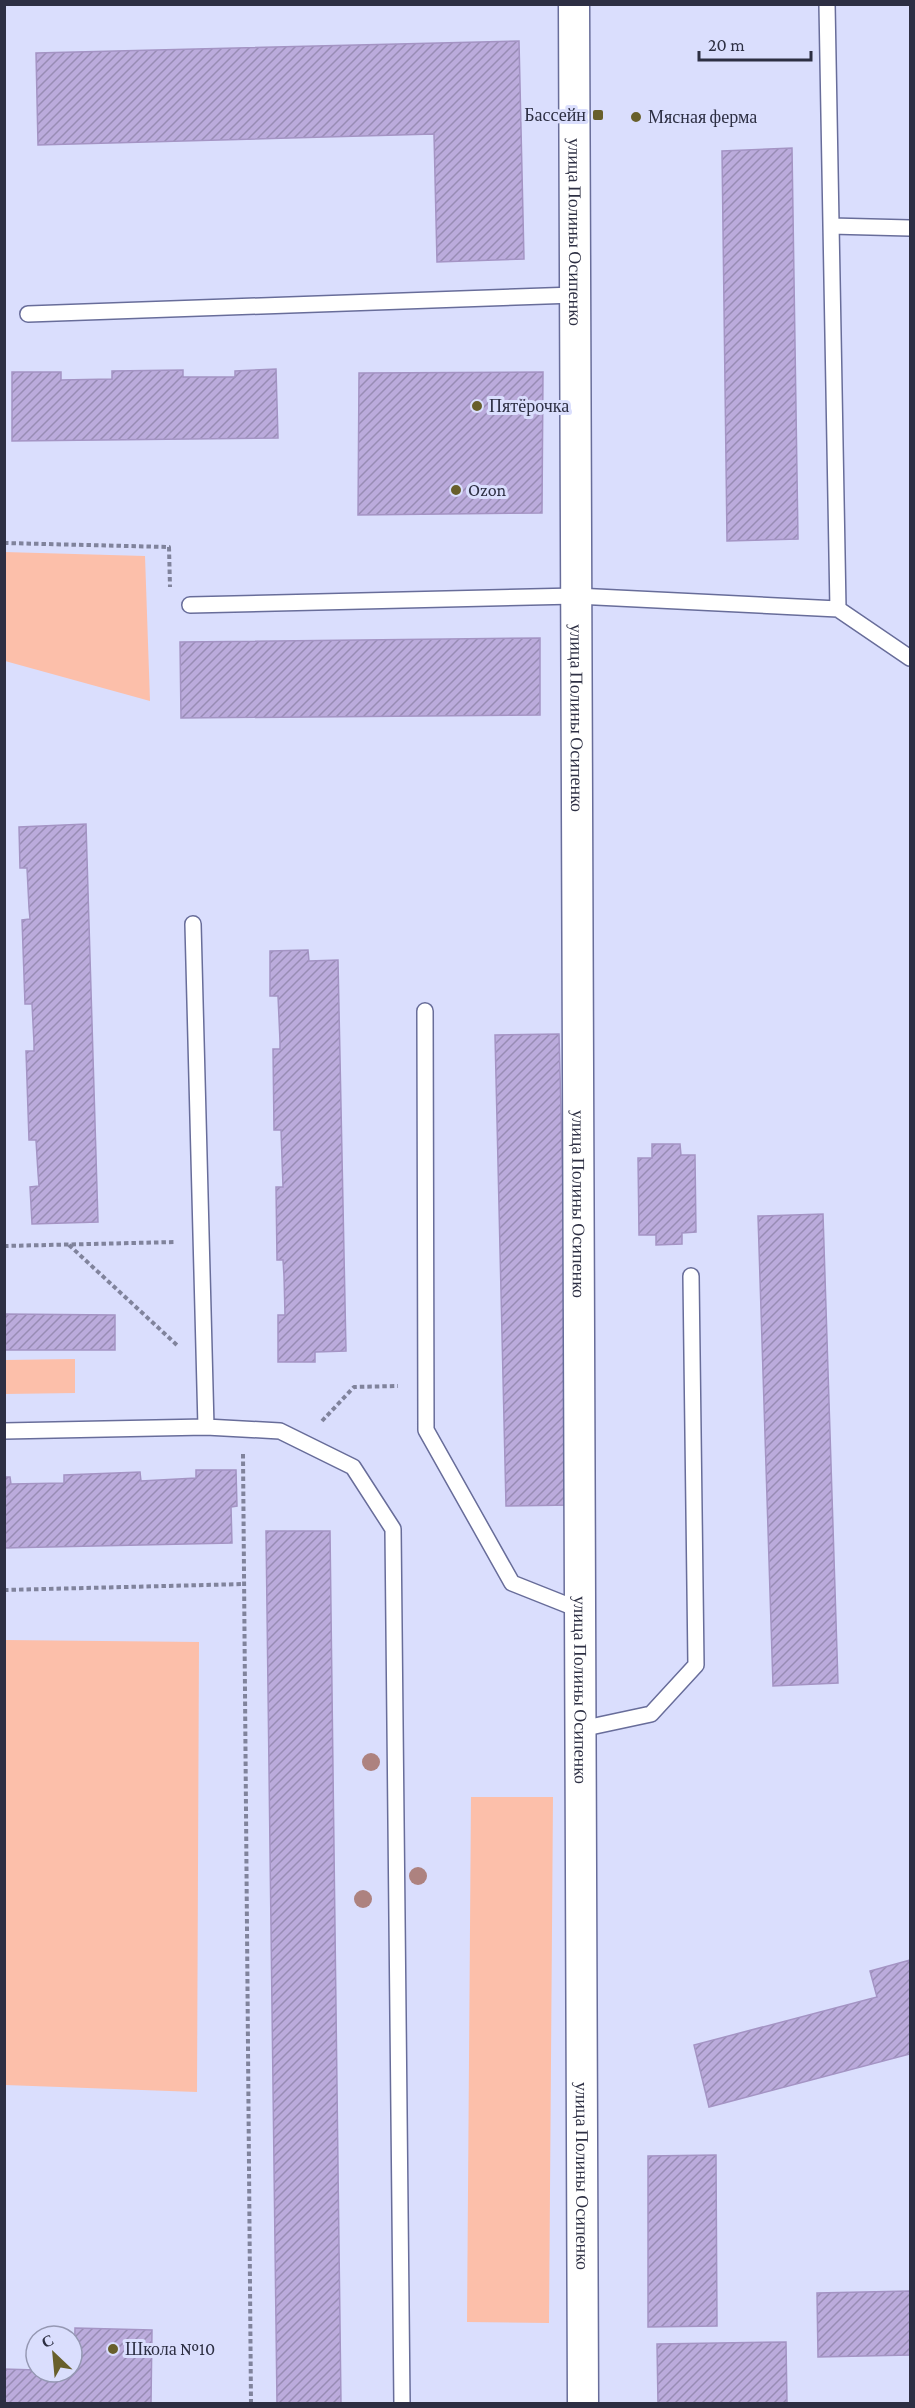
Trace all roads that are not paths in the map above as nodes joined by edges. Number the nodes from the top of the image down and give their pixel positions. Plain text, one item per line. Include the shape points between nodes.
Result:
1 (574, 4) edge
2 (827, 4) edge
3 (831, 226) junction
4 (910, 228) edge
5 (575, 295) junction
6 (28, 314) dead end
7 (576, 596) junction
8 (190, 605) road end
9 (838, 609) junction
10 (910, 658) edge
11 (193, 924) dead end
12 (425, 1011) dead end
13 (691, 1276) dead end
14 (206, 1427) junction
15 (4, 1431) edge
16 (580, 1610) junction
17 (580, 1729) junction
18 (402, 2403) edge
19 (583, 2403) edge

1 - 5 street, улица Полины Осипенко
2 - 3 lane
3 - 4 lane
3 - 9 lane
5 - 6 lane
5 - 7 street, улица Полины Осипенко
7 - 8 lane
7 - 9 lane
7 - 16 street, улица Полины Осипенко
9 - 10 lane
11 - 14 lane
12 - 16 lane via 426,1430 512,1583
13 - 17 lane via 696,1665 651,1714
14 - 15 lane
14 - 18 lane via 280,1431 353,1467 393,1529
16 - 17 street, улица Полины Осипенко
17 - 19 street, улица Полины Осипенко

